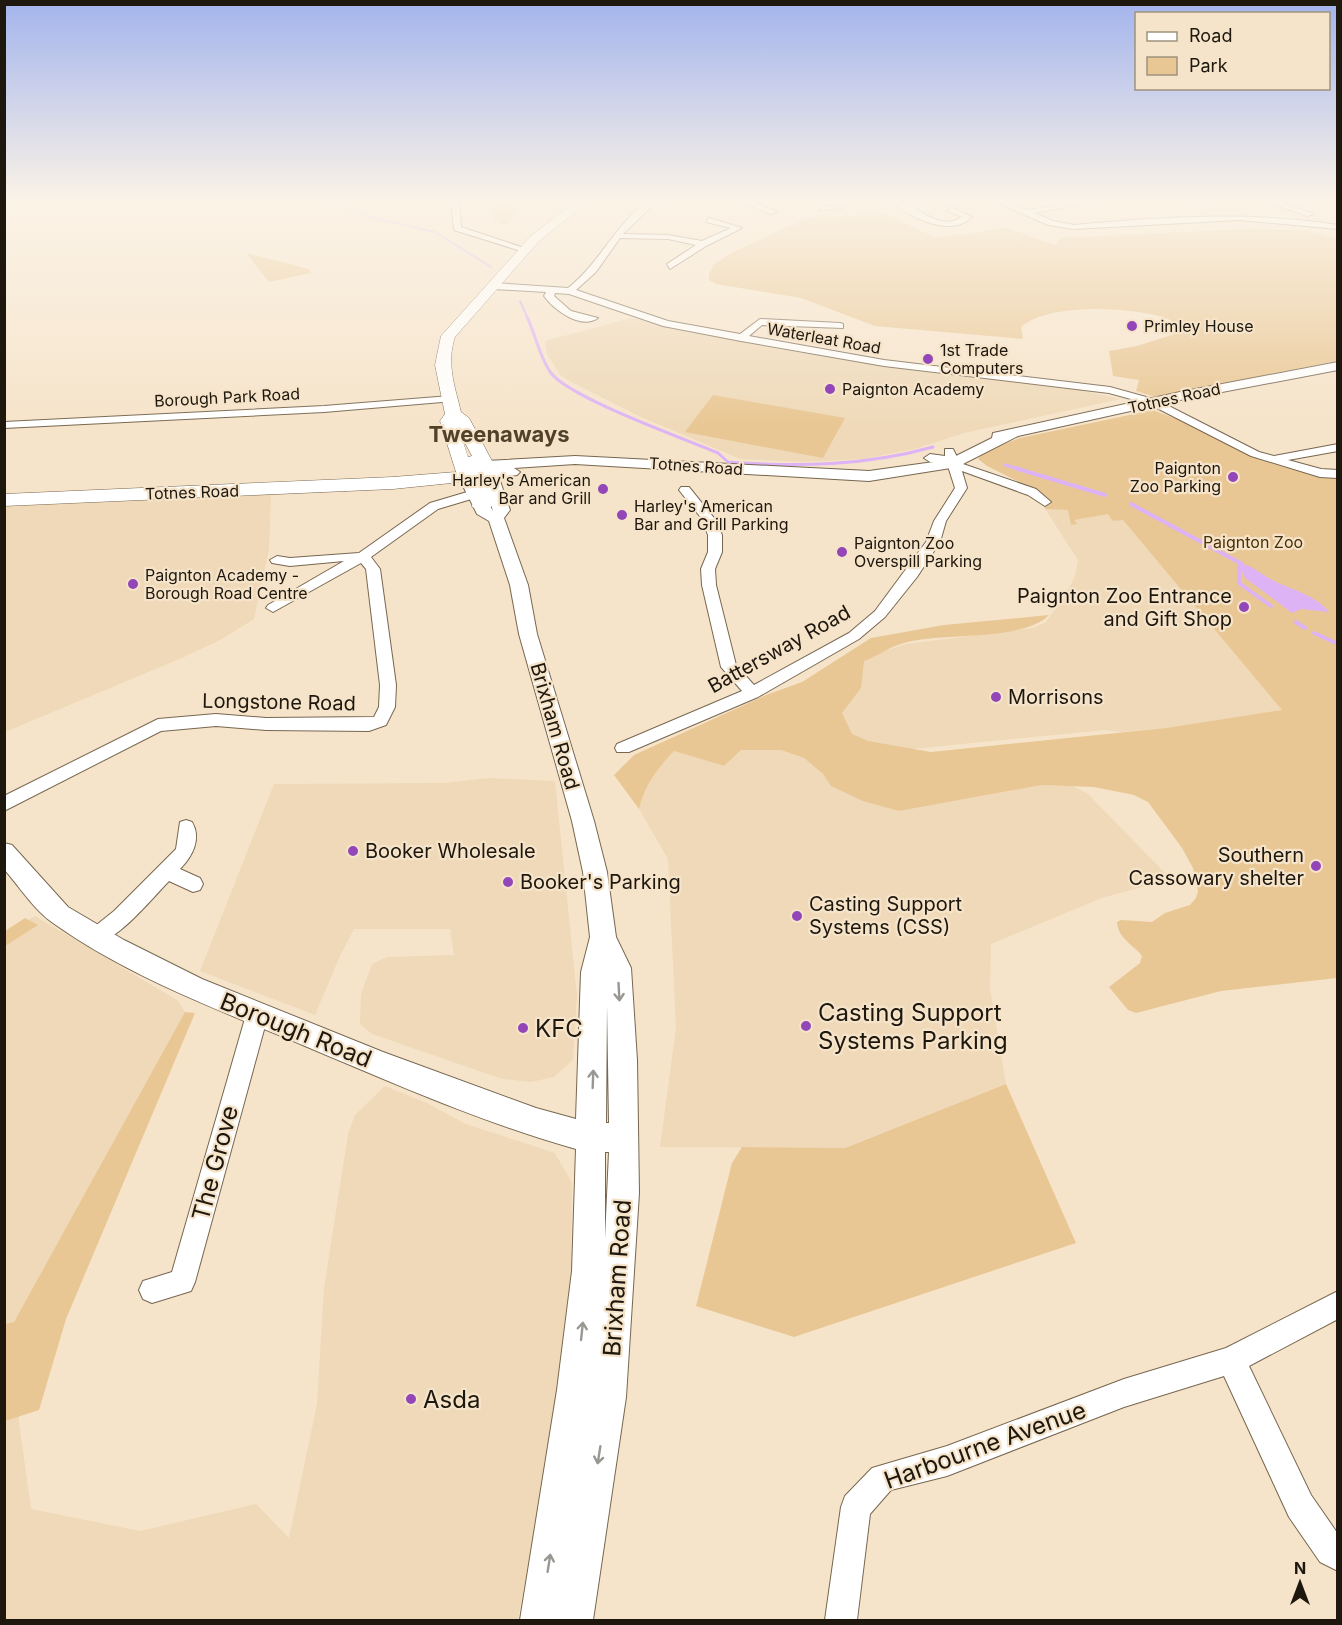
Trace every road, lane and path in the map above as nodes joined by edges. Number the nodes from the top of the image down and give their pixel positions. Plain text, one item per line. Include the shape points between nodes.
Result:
1 (502, 276) edge
2 (590, 276) edge
3 (494, 286) junction
4 (552, 290) junction
5 (570, 291) junction
6 (570, 316) junction
7 (592, 318) dead end
8 (561, 323) dead end
9 (840, 326) dead end
10 (741, 339) junction
11 (1338, 366) edge
12 (1054, 369) dead end
13 (1056, 382) junction
14 (1153, 402) junction
15 (456, 412) junction
16 (4, 424) edge
17 (1338, 447) edge
18 (953, 459) junction
19 (1270, 460) junction
20 (476, 471) junction
21 (1338, 474) edge
22 (842, 475) junction
23 (1007, 483) junction
24 (961, 488) junction
25 (685, 490) dead end
26 (4, 500) edge
27 (1045, 502) dead end
28 (484, 506) junction
29 (363, 556) junction
30 (277, 560) dead end
31 (273, 608) dead end
32 (752, 693) junction
33 (623, 748) dead end
34 (4, 804) edge
35 (186, 827) dead end
36 (4, 852) edge
37 (166, 871) junction
38 (193, 884) dead end
39 (96, 937) junction
40 (603, 937) junction
41 (257, 1015) junction
42 (624, 1137) junction
43 (591, 1138) junction
44 (152, 1290) dead end
45 (1338, 1304) edge
46 (1231, 1360) junction
47 (1338, 1556) edge
48 (540, 1620) edge
49 (573, 1620) edge
50 (841, 1620) edge

1 - 3 highway
2 - 5 street
3 - 4 street, Waterleat Road
3 - 15 highway via 443,346 444,371
4 - 5 street, Waterleat Road
4 - 6 street via 549,296 555,306
5 - 10 street, Waterleat Road via 666,324
6 - 7 street
6 - 8 street
9 - 10 street via 760,322
10 - 13 street, Waterleat Road via 884,363
11 - 14 main road, Totnes Road
12 - 13 street
13 - 14 street, Waterleat Road via 1110,390
14 - 18 main road, Totnes Road via 1012,434
14 - 19 street, Waterleat Road via 1240,449
15 - 16 street, Borough Park Road via 324,409
15 - 20 highway
17 - 19 street
18 - 22 main road, Totnes Road via 887,475
18 - 22 main road, Totnes Road via 930,458 910,465
18 - 23 street
18 - 24 street
19 - 21 street, Waterleat Road
20 - 22 main road, Totnes Road via 627,462
20 - 26 highway, Totnes Road via 393,483
20 - 28 highway via 488,500
23 - 24 street
23 - 27 street via 1032,492
24 - 32 street, Battersway Road via 940,521 933,542 880,614 854,636
25 - 32 street via 708,518 715,535 709,585 729,668
28 - 29 street via 435,504
28 - 40 main road, Brixham Road via 519,585 528,634 583,820 595,872
29 - 30 street
29 - 31 street
29 - 34 street, Longstone Road via 373,569 388,685 387,707 380,722 266,724 216,720 158,725
32 - 33 street, Battersway Road
35 - 37 street via 185,852
36 - 39 main road, Borough Road via 59,914
37 - 38 street
37 - 39 street
39 - 41 main road, Borough Road
40 -> 42 main road, Brixham Road via 618,968
43 -> 40 main road, Brixham Road via 594,972
41 - 43 main road, Borough Road via 536,1123
41 - 44 street, The Grove via 182,1282
42 - 43 main road, Borough Road
42 -> 49 main road, Brixham Road via 624,1193 608,1397
48 -> 43 main road, Brixham Road via 575,1390 588,1271
45 - 46 street, Harbourne Avenue
46 - 47 street via 1300,1506
46 - 50 street, Harbourne Avenue via 1124,1393 947,1461 882,1478 856,1507

